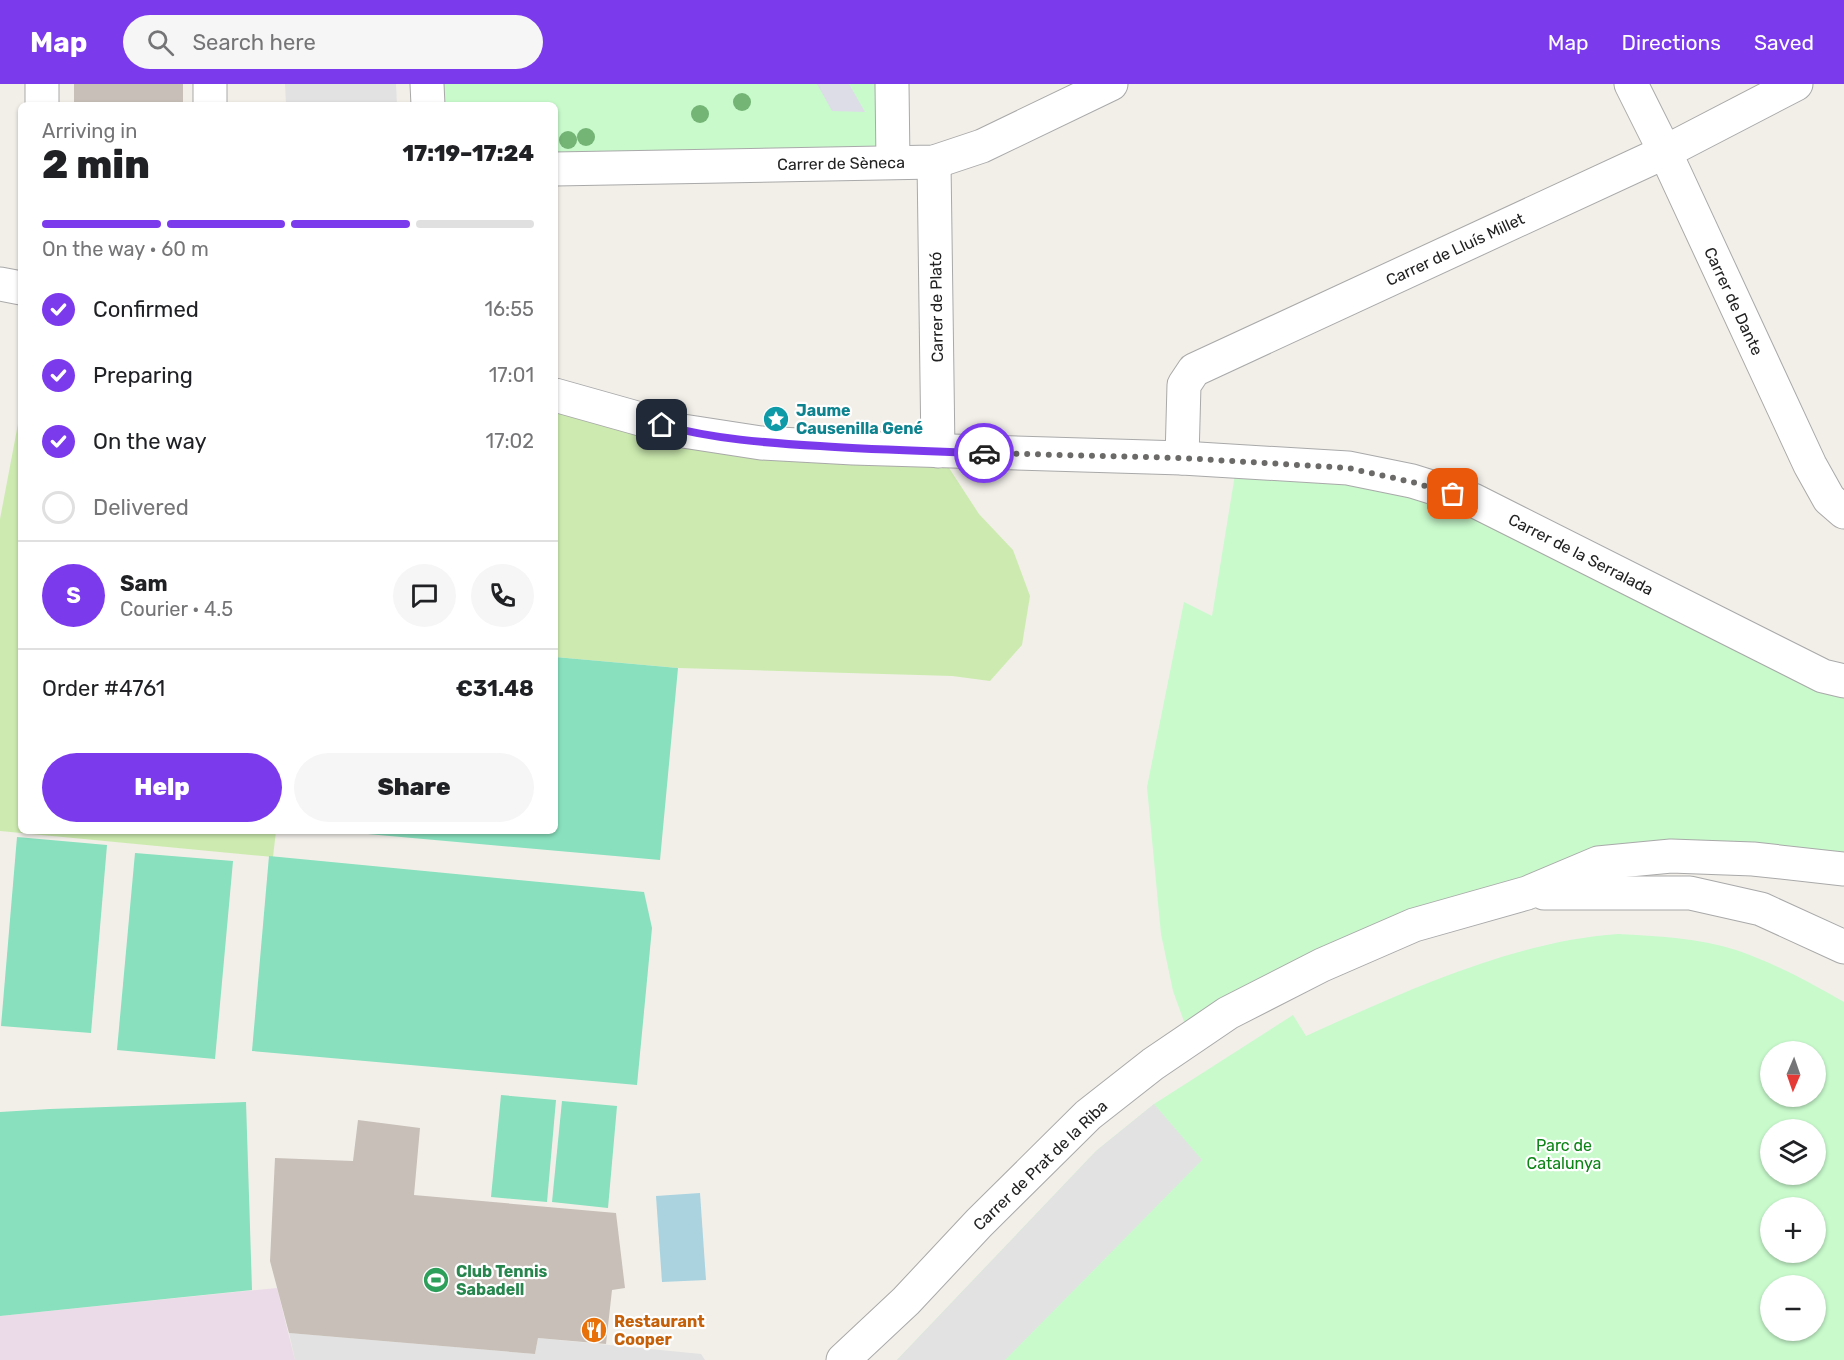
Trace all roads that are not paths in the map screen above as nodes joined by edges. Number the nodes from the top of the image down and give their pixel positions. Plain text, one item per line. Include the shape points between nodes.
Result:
1 (42, 84) edge
2 (210, 84) edge
3 (427, 84) edge
4 (892, 84) edge
5 (1111, 84) edge
6 (1631, 84) edge
7 (1796, 84) edge
8 (42, 102) edge
9 (210, 102) edge
10 (428, 102) edge
11 (1665, 152) junction
12 (893, 162) junction
13 (934, 162) junction
14 (558, 169) edge
15 (0, 284) edge
16 (18, 287) edge
17 (558, 396) edge
18 (938, 451) junction
19 (1182, 458) junction
20 (1844, 512) edge
21 (1844, 681) edge
22 (1844, 869) edge
23 (1527, 893) junction
24 (1844, 946) edge
25 (843, 1360) edge

1 - 8 street
2 - 9 street
3 - 10 street
4 - 12 street
5 - 13 street, Carrer de Sèneca via 982,146
6 - 11 street, Carrer de Dante
7 - 11 street, Carrer de Lluís Millet
11 - 19 street, Carrer de Lluís Millet via 1194,370 1184,385
11 - 20 street, Carrer de Dante via 1810,465 1829,499
12 - 13 street, Carrer de Sèneca
12 - 14 street, Carrer de Sèneca
13 - 18 street, Carrer de Plató
15 - 16 street
17 - 18 street, Carrer de la Serralada via 683,431 761,443
18 - 19 street, Carrer de la Serralada
19 - 21 street, Carrer de la Serralada via 1348,468 1473,500 1823,676
22 - 23 street, Carrer de Prat de la Riba via 1754,859 1671,856 1598,863
23 - 24 street, Carrer de Prat de la Riba via 1689,893 1761,909
23 - 25 street, Carrer de Prat de la Riba via 1414,925 1322,965 1228,1013 1153,1064 1088,1115

